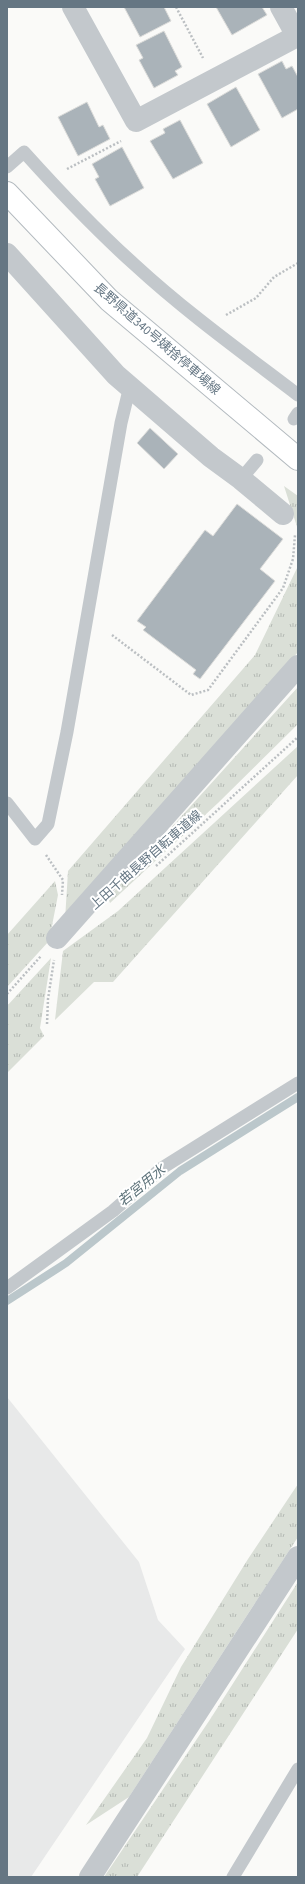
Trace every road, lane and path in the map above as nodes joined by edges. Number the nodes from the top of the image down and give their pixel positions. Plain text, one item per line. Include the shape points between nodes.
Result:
1 (73, 7) edge
2 (176, 7) edge
3 (281, 7) edge
4 (215, 79) junction
5 (136, 121) junction
6 (7, 167) edge
7 (48, 179) junction
8 (7, 193) edge
9 (7, 254) edge
10 (298, 263) edge
11 (207, 325) junction
12 (130, 386) junction
13 (298, 395) edge
14 (298, 459) edge
15 (257, 460) dead end
16 (241, 479) junction
17 (283, 514) joint
18 (112, 635) dead end
19 (298, 666) edge
20 (298, 737) edge
21 (7, 802) edge
22 (35, 839) junction
23 (150, 871) dead end
24 (63, 880) dead end
25 (57, 938) junction
26 (7, 994) edge
27 (47, 1024) dead end
28 (298, 1083) edge
29 (7, 1288) edge
30 (298, 1557) edge
31 (298, 1769) edge
32 (90, 1877) edge
33 (232, 1877) edge

1 - 5 street
2 - 4 path
3 - 4 street via 297,36
4 - 5 street
5 - 7 path via 132,135
6 - 7 lane via 24,152
7 - 11 lane via 135,265
8 - 14 main road, 長野県道340号姨捨停車場線 via 109,300
9 - 12 street via 116,375
10 - 11 path via 274,277 256,298
11 - 13 lane
12 - 16 street via 211,457
12 - 22 lane via 50,816 48,824
15 - 16 lane
16 - 17 street
17 - 18 path via 295,535 294,559 283,588 208,690 191,695
19 - 25 street
20 - 23 path, 上田千曲長野自転車道線
21 - 22 lane
22 - 24 path
25 - 26 path
25 - 27 path
28 - 29 lane via 162,1168 113,1211
30 - 32 street
31 - 33 lane

